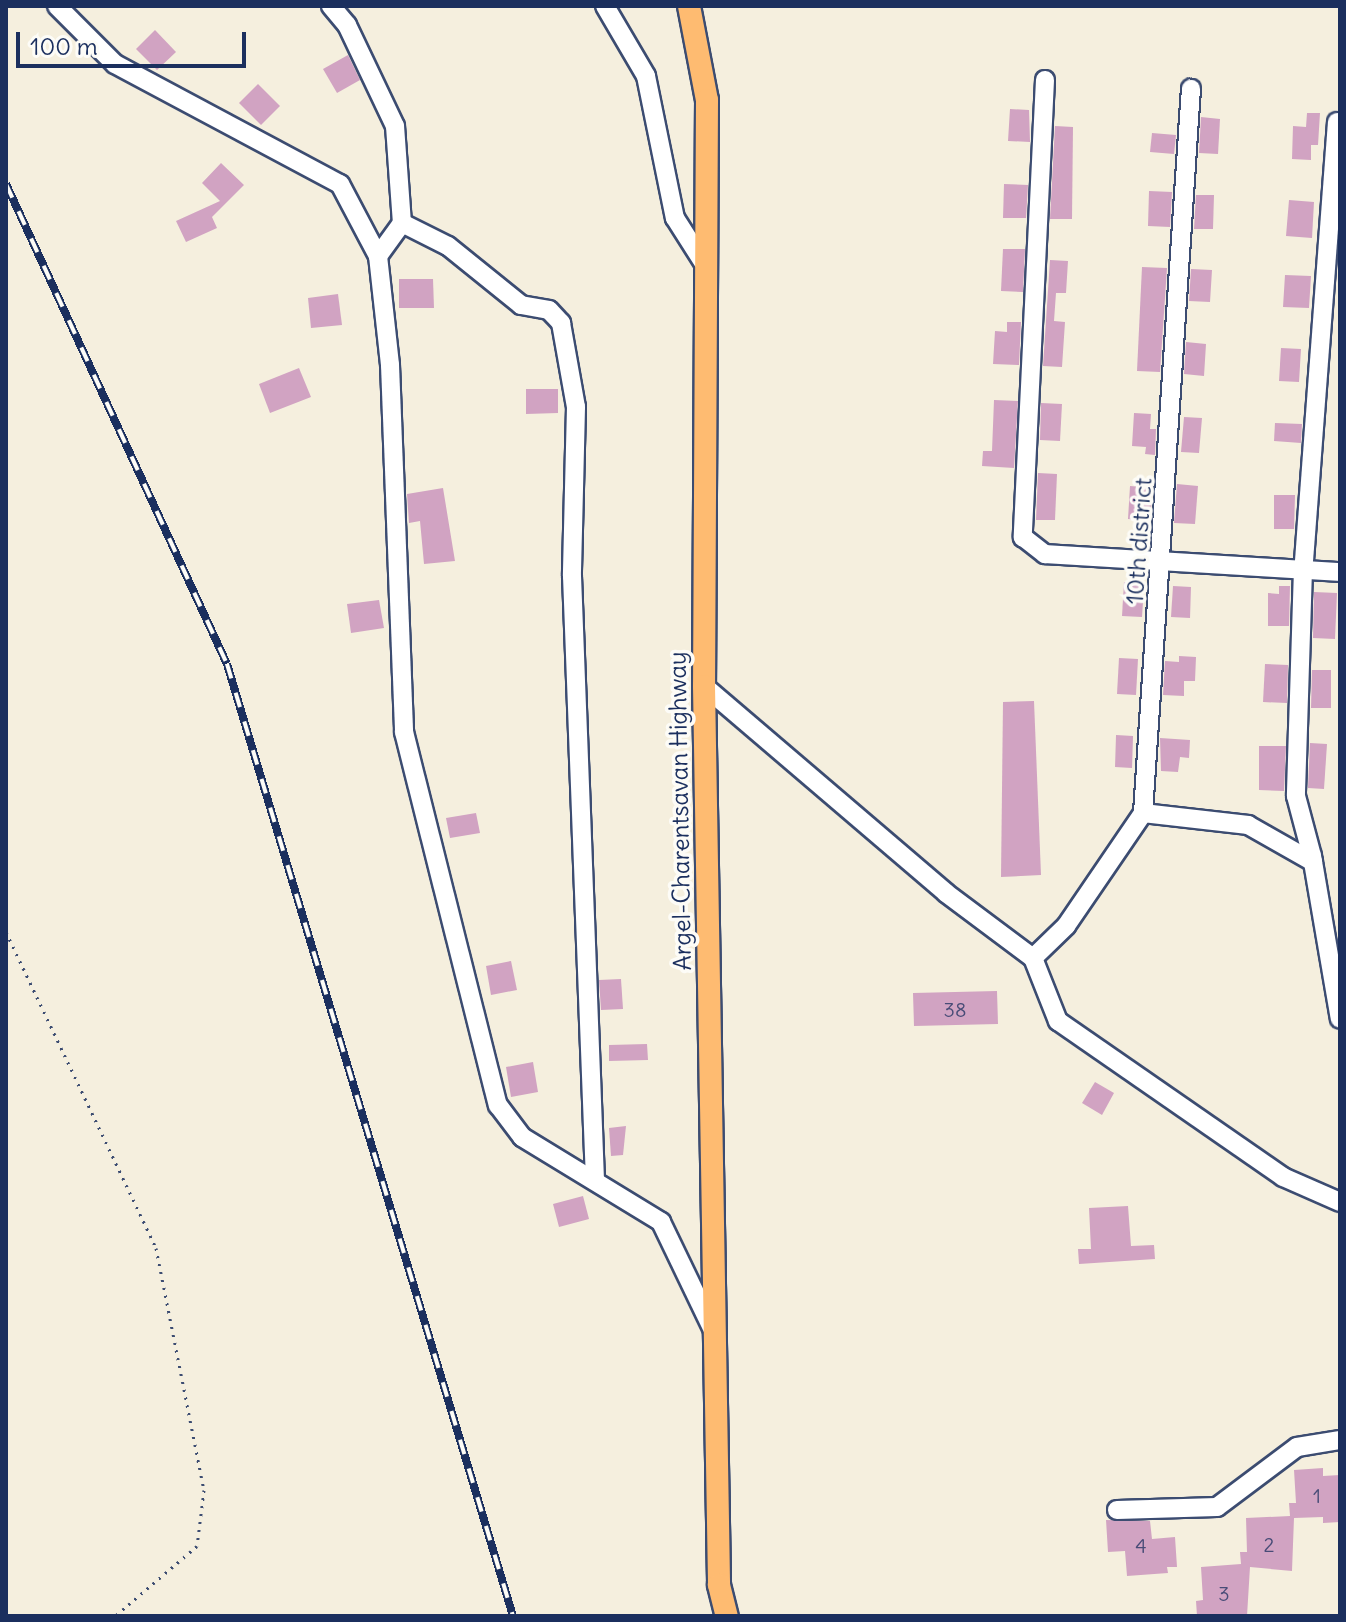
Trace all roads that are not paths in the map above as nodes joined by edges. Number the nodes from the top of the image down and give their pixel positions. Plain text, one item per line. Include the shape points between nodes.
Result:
1 (57, 6) edge
2 (331, 6) edge
3 (605, 6) edge
4 (689, 6) edge
5 (1045, 80) dead end
6 (1191, 89) dead end
7 (1337, 122) dead end
8 (402, 223) junction
9 (378, 256) junction
10 (703, 262) junction
11 (1163, 560) junction
12 (1303, 569) junction
13 (1340, 572) edge
14 (704, 686) junction
15 (1143, 813) junction
16 (1313, 862) junction
17 (1033, 958) junction
18 (1340, 1019) edge
19 (595, 1179) junction
20 (1340, 1202) edge
21 (714, 1332) junction
22 (1340, 1440) edge
23 (1117, 1510) dead end
24 (727, 1616) edge

1 - 9 street via 115,64 340,184
2 - 8 street via 347,25 395,126
3 - 10 street via 646,76 675,218
4 - 10 main road, Argel-Charentsavan Highway via 707,100
5 - 11 street via 1023,537 1045,554
6 - 11 street, 10th district
7 - 12 street
8 - 9 street
8 - 19 street via 448,246 521,305 549,310 561,323 576,407 572,576
9 - 19 street via 390,365 404,732 498,1105 522,1137
10 - 14 main road, Argel-Charentsavan Highway
11 - 12 street
11 - 15 street, 10th district
12 - 13 street
12 - 16 street via 1296,796
14 - 17 street via 946,893
14 - 21 main road, Argel-Charentsavan Highway
15 - 16 street via 1248,825
15 - 17 street, 10th district via 1066,926
16 - 18 street
17 - 20 street via 1058,1021 1283,1177
19 - 21 street via 661,1222
21 - 24 main road, Argel-Charentsavan Highway via 719,1585
22 - 23 street via 1297,1447 1217,1507

